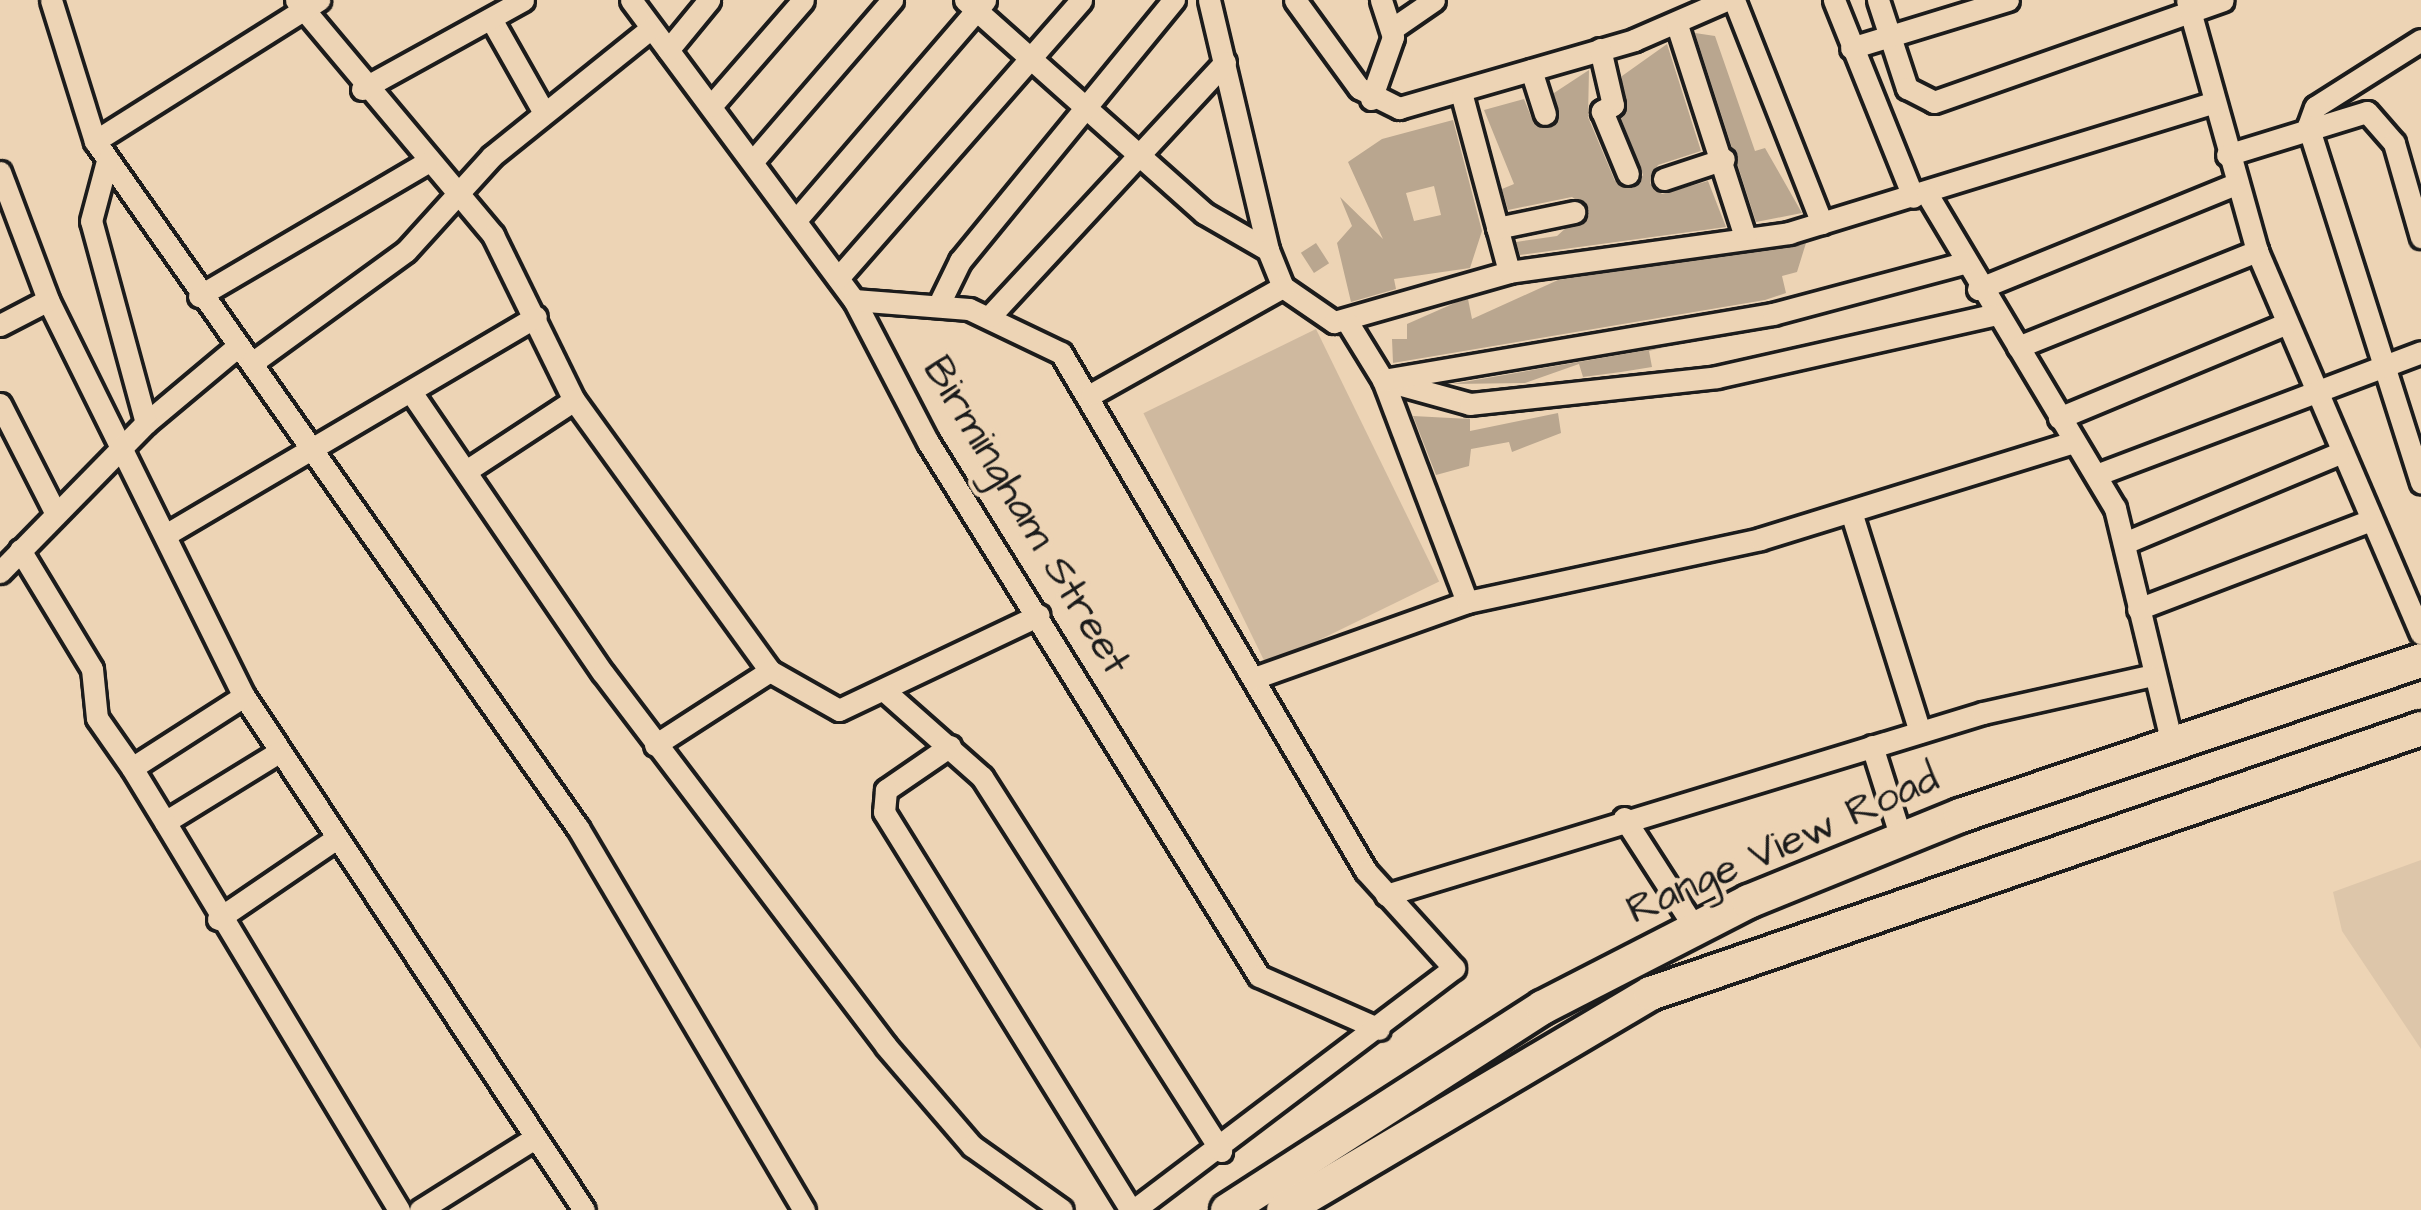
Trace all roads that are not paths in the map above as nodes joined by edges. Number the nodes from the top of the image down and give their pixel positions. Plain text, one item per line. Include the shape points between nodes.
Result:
1 (51, 0) edge
2 (523, 0) edge
3 (632, 0) edge
4 (709, 0) edge
5 (802, 0) edge
6 (892, 0) edge
7 (1082, 0) edge
8 (1174, 0) edge
9 (1209, 0) edge
10 (1295, 0) edge
11 (1381, 0) edge
12 (1434, 0) edge
13 (1730, 0) edge
14 (1834, 0) edge
15 (1877, 0) edge
16 (2008, 0) edge
17 (2223, 0) edge
18 (306, 3) edge
19 (976, 3) edge
20 (2188, 8) edge
21 (490, 19) junction
22 (1677, 25) junction
23 (651, 28) junction
24 (1392, 29) junction
25 (1891, 36) junction
26 (2421, 40) edge
27 (1852, 49) junction
28 (668, 50) junction
29 (1600, 50) junction
30 (1033, 58) junction
31 (1225, 62) junction
32 (1531, 70) junction
33 (362, 89) junction
34 (1462, 97) junction
35 (1371, 99) junction
36 (1088, 103) junction
37 (2211, 103) junction
38 (712, 106) junction
39 (543, 111) junction
40 (1545, 115) dead end
41 (2308, 126) junction
42 (101, 151) junction
43 (1142, 153) junction
44 (2227, 155) junction
45 (1724, 159) junction
46 (753, 161) junction
47 (426, 163) junction
48 (0, 172) edge
49 (1628, 173) dead end
50 (1664, 179) dead end
51 (2235, 184) junction
52 (454, 194) junction
53 (1920, 196) junction
54 (1574, 212) dead end
55 (796, 220) junction
56 (1822, 223) junction
57 (9, 227) edge
58 (1497, 228) junction
59 (1744, 237) junction
60 (2421, 237) edge
61 (1268, 250) junction
62 (2257, 251) junction
63 (1964, 263) junction
64 (1509, 272) junction
65 (838, 278) junction
66 (1283, 287) junction
67 (1978, 289) junction
68 (199, 296) junction
69 (48, 300) junction
70 (854, 300) junction
71 (939, 304) junction
72 (1993, 315) junction
73 (990, 316) junction
74 (536, 317) junction
75 (1348, 323) junction
76 (2287, 323) junction
77 (0, 325) edge
78 (2018, 346) junction
79 (2421, 352) edge
80 (245, 355) junction
81 (2381, 361) junction
82 (1383, 380) junction
83 (2313, 384) junction
84 (411, 392) junction
85 (1092, 394) junction
86 (574, 400) junction
87 (0, 404) edge
88 (2059, 418) junction
89 (146, 423) junction
90 (2074, 442) junction
91 (129, 448) junction
92 (314, 452) junction
93 (2337, 454) junction
94 (466, 471) junction
95 (2096, 475) junction
96 (2421, 482) edge
97 (53, 508) junction
98 (1852, 514) junction
99 (2368, 521) junction
100 (166, 534) junction
101 (2126, 542) junction
102 (7, 560) edge
103 (1467, 602) junction
104 (2138, 609) junction
105 (1039, 614) junction
106 (2421, 633) edge
107 (2421, 660) edge
108 (770, 671) junction
109 (2150, 676) junction
110 (1254, 678) junction
111 (887, 693) junction
112 (244, 696) junction
113 (2421, 728) edge
114 (1919, 732) junction
115 (2172, 743) junction
116 (656, 745) junction
117 (950, 746) junction
118 (1872, 746) junction
119 (277, 753) junction
120 (132, 768) junction
121 (1624, 818) junction
122 (165, 822) junction
123 (1901, 838) junction
124 (334, 840) junction
125 (1386, 895) junction
126 (218, 919) junction
127 (1695, 928) junction
128 (1379, 1029) junction
129 (535, 1138) junction
130 (1221, 1151) junction
131 (400, 1210) edge
132 (420, 1210) edge
133 (584, 1210) edge
134 (804, 1210) edge
135 (1062, 1210) edge
136 (1132, 1210) edge
137 (1227, 1210) edge
138 (1283, 1210) edge

1 - 42 street
2 - 21 street
3 - 23 street, Birmingham Street
4 - 28 street
5 - 38 street
6 - 46 street
7 - 30 street
8 - 36 street
9 - 31 street
10 - 35 street
11 - 24 street
12 - 24 street
13 - 22 street
13 - 56 street
14 - 27 street
15 - 25 street
16 - 25 street
17 - 20 street
18 - 33 street
18 - 42 street
19 - 30 street
19 - 55 street
20 - 25 street via 1934,102 1911,94
20 - 37 street
21 - 33 street
21 - 39 street
22 - 29 street
22 - 45 street
23 - 28 street, Birmingham Street
23 - 39 street
24 - 35 street
25 - 27 street
26 - 41 street via 2314,107
27 - 53 street
28 - 38 street, Birmingham Street
29 - 32 street
29 - 49 street via 1613,105 1602,111
30 - 36 street
30 - 65 street
31 - 43 street
31 - 61 street
32 - 34 street
32 - 40 street
33 - 47 street
34 - 35 street via 1399,108
34 - 58 street
36 - 43 street
36 - 71 street via 960,261
37 - 44 street
37 - 53 street
38 - 46 street, Birmingham Street
39 - 52 street
41 - 44 street
41 - 60 street via 2361,110 2383,125
41 - 81 street
42 - 68 street
42 - 89 street via 91,220
43 - 61 street via 1204,214
43 - 73 street
44 - 51 street
45 - 50 street
45 - 59 street
46 - 55 street, Birmingham Street
47 - 52 street
47 - 68 street
48 - 57 street
51 - 62 street
51 - 67 street
52 - 74 street via 493,235
52 - 80 street via 406,250
53 - 56 street
53 - 63 street
54 - 58 street
55 - 65 street, Birmingham Street
56 - 59 street
57 - 69 street
58 - 64 street
59 - 64 street
61 - 66 street
62 - 76 street
62 - 78 street
63 - 67 street
63 - 82 street via 1773,314
64 - 75 street
65 - 70 street, Birmingham Street
66 - 75 street
66 - 85 street
67 - 72 street
68 - 80 street
69 - 77 street
69 - 91 street
70 - 71 street
70 - 105 street, Birmingham Street
71 - 73 street
72 - 78 street
72 - 82 street via 1611,393 1444,403
73 - 85 street via 1061,352
74 - 84 street
74 - 86 street
75 - 82 street
76 - 83 street
76 - 88 street
78 - 88 street
79 - 81 street
80 - 89 street
80 - 92 street
81 - 83 street
81 - 96 street
82 - 103 street
83 - 93 street
83 - 95 street
84 - 92 street
84 - 94 street
85 - 110 street
86 - 94 street
86 - 108 street
87 - 97 street
88 - 90 street
89 - 91 street
90 - 95 street
90 - 98 street
91 - 97 street
91 - 100 street
92 - 100 street
92 - 134 street via 578,828
93 - 99 street
93 - 101 street
94 - 116 street
95 - 101 street
97 - 102 street
98 - 103 street
98 - 114 street
99 - 104 street
99 - 106 street
100 - 112 street
101 - 104 street
102 - 120 street via 92,669 97,718
103 - 110 street
104 - 109 street
105 - 111 street
105 - 128 street, Birmingham Street via 1259,976
107 - 115 main road, Range View Road
108 - 111 street via 830,710
108 - 116 street
109 - 114 street
109 - 115 street
110 - 125 street
111 - 117 street
112 - 119 street
112 - 120 street
113 - 138 main road, Range View Road via 1650,993
114 - 118 street
115 - 123 main road, Range View Road
116 - 135 street via 944,1113
117 - 130 street via 998,799
117 - 136 street via 886,790 884,812
118 - 121 street
118 - 123 street
119 - 122 street
119 - 124 street
120 - 122 street
121 - 125 street
121 - 127 street
122 - 126 street
123 - 127 main road, Range View Road
124 - 126 street
124 - 129 street
125 - 128 street via 1454,970
126 - 131 street
127 - 137 main road, Range View Road via 1542,1007
128 - 130 street
129 - 132 street
129 - 133 street
130 - 136 street

